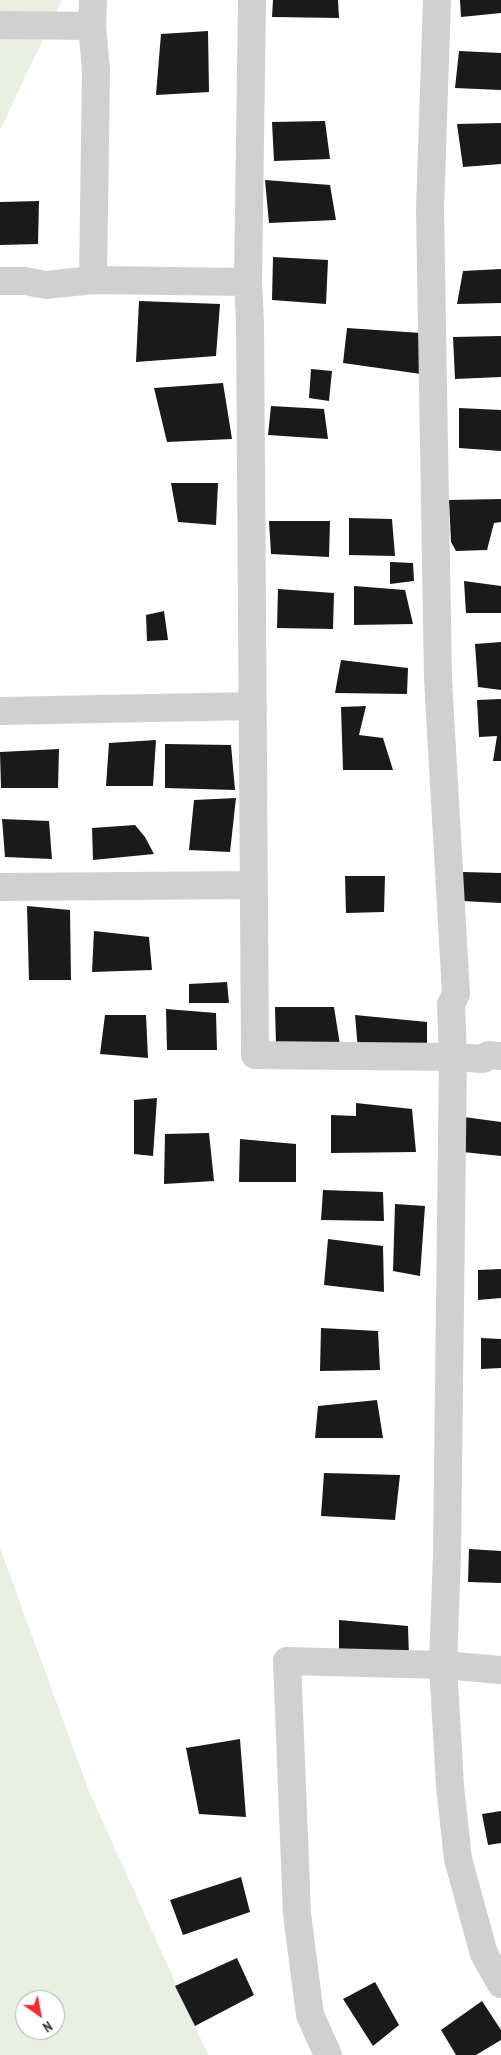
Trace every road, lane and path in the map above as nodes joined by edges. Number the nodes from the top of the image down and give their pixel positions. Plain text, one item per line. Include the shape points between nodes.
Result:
1 (252, 0) edge
2 (436, 0) edge
3 (92, 13) edge
4 (0, 25) edge
5 (92, 280) junction
6 (0, 281) edge
7 (248, 282) junction
8 (252, 706) junction
9 (0, 711) edge
10 (254, 885) junction
11 (0, 887) edge
12 (453, 1056) junction
13 (501, 1056) edge
14 (443, 1665) junction
15 (501, 1670) edge
16 (501, 1984) edge
17 (328, 2055) edge

1 - 7 street
2 - 12 street via 430,220 438,678 456,994 451,1004
3 - 4 street
3 - 5 street via 96,70
5 - 6 street via 46,285
5 - 7 street
7 - 8 street
8 - 9 street
8 - 10 street
10 - 11 street
10 - 12 street via 255,1055
12 - 13 street via 483,1059 488,1055
12 - 14 street
14 - 15 street
14 - 16 street via 458,1859 484,1954
14 - 17 street via 287,1661 297,1914 310,2015

